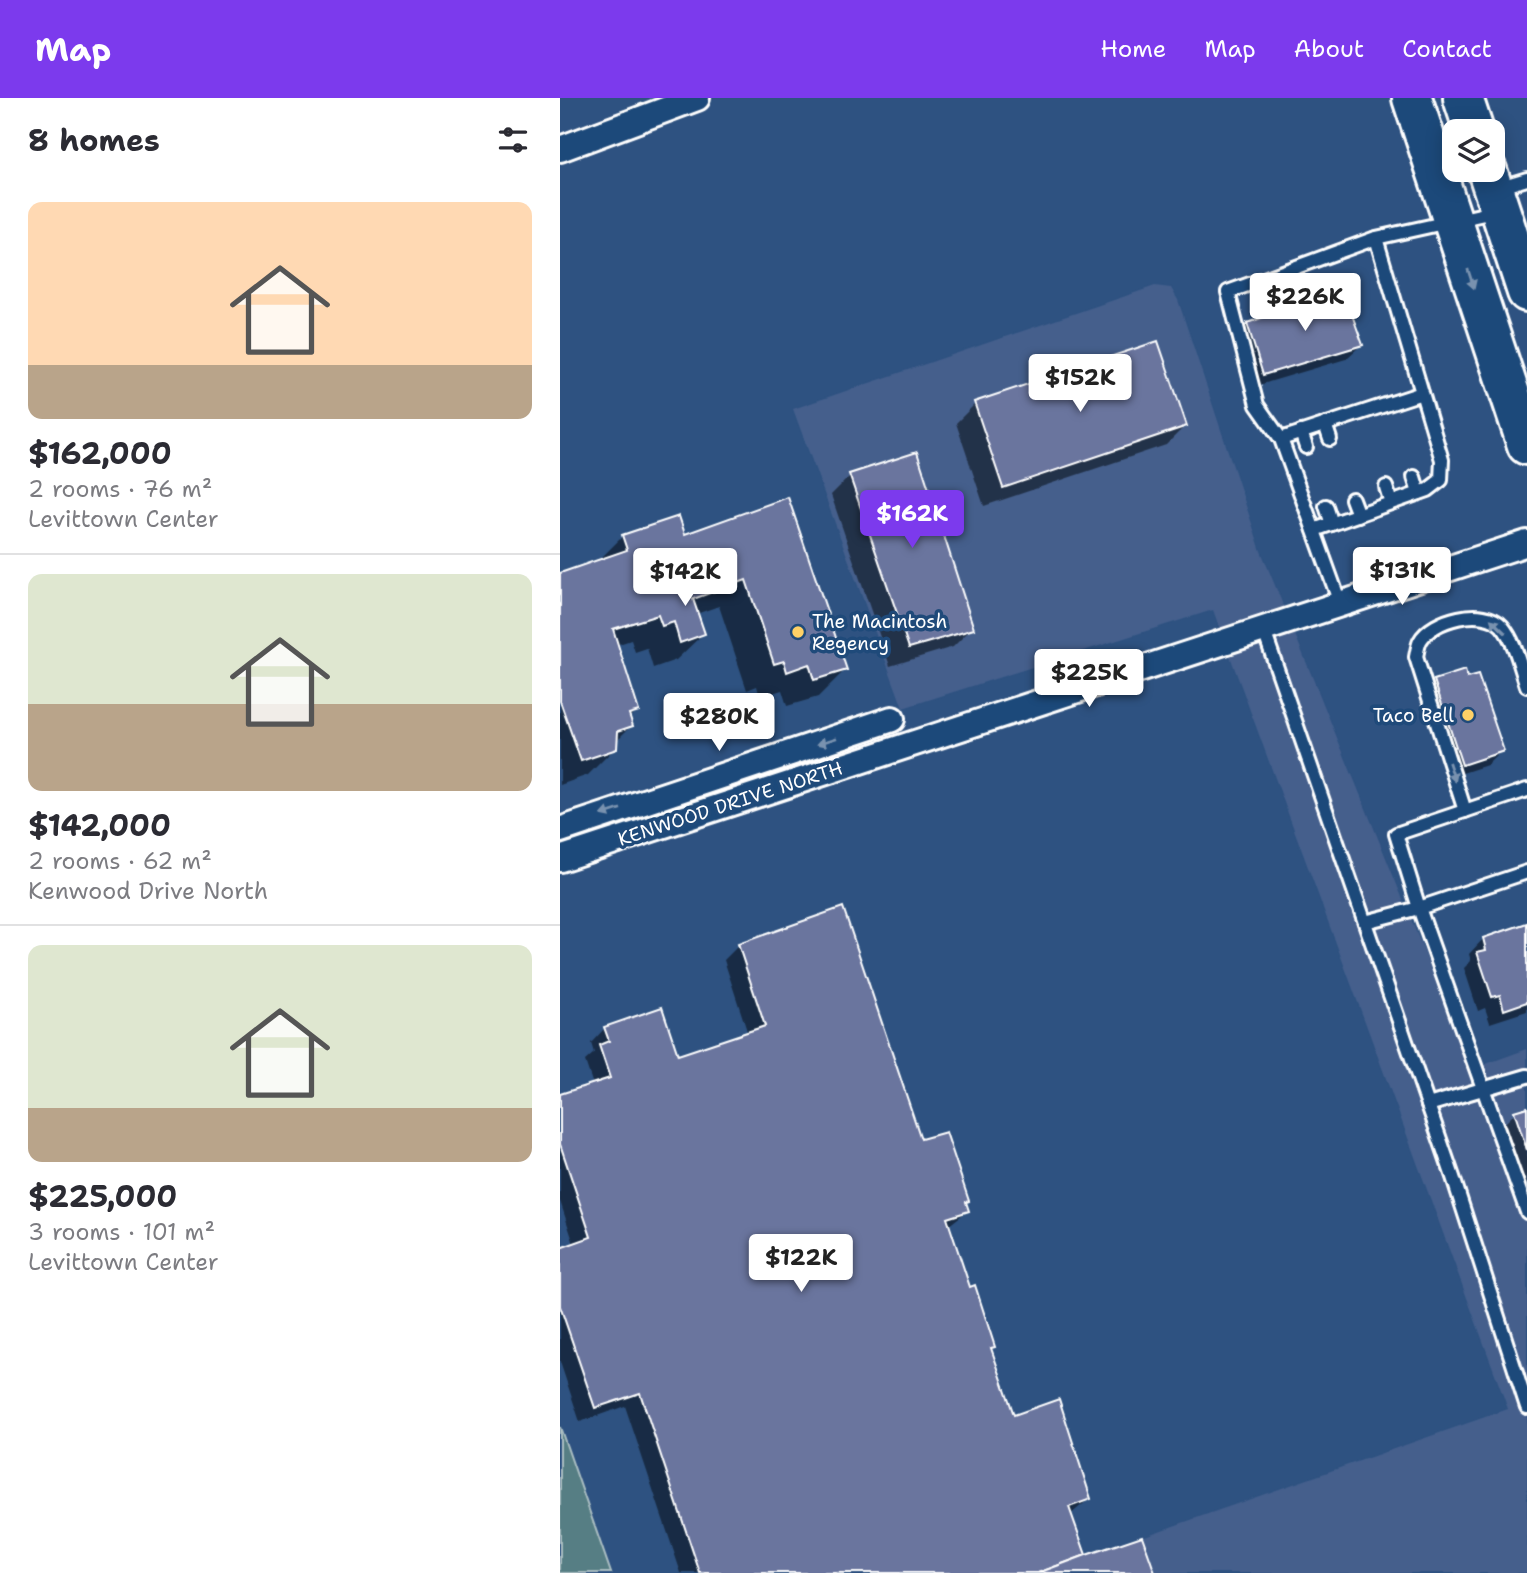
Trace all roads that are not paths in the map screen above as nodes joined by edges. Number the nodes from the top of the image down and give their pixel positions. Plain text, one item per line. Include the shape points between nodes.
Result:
1 (696, 98) edge
2 (1412, 98) edge
3 (1463, 98) edge
4 (1470, 119) edge
5 (560, 149) edge
6 (1502, 187) edge
7 (1452, 223) junction
8 (1376, 238) junction
9 (1527, 292) edge
10 (1422, 393) junction
11 (1325, 424) junction
12 (1301, 432) junction
13 (1281, 439) junction
14 (1330, 439) dead end
15 (1527, 445) edge
16 (1306, 447) dead end
17 (1414, 477) dead end
18 (1386, 487) dead end
19 (1419, 493) junction
20 (1352, 499) dead end
21 (1391, 503) junction
22 (1326, 506) dead end
23 (1358, 515) junction
24 (1332, 524) junction
25 (1314, 530) junction
26 (1527, 543) edge
27 (1340, 603) junction
28 (1263, 628) junction
29 (1527, 686) edge
30 (892, 719) dead end
31 (1527, 790) edge
32 (1465, 811) junction
33 (560, 830) edge
34 (560, 859) edge
35 (1527, 872) edge
36 (1419, 908) junction
37 (1365, 922) junction
38 (1527, 1076) edge
39 (1484, 1090) junction
40 (1428, 1105) junction
41 (1527, 1212) edge
42 (1527, 1407) edge

1 - 5 street
2 - 7 main road
3 - 4 main road
6 - 7 lane
6 - 9 main road
7 - 8 lane
7 -> 15 main road
8 - 10 lane
8 - 13 lane via 1228,292 1257,405
10 - 11 lane via 1364,419
10 - 19 lane via 1442,460 1441,480
11 - 12 lane
11 - 14 lane
12 - 13 lane
12 - 16 lane
13 - 25 lane
17 - 19 lane
18 - 21 lane
19 - 21 lane
20 - 23 lane
21 - 23 lane
22 - 24 lane
23 - 24 lane
24 - 25 lane
25 - 27 lane
26 - 27 street, KENWOOD DRIVE NORTH
27 - 28 street, KENWOOD DRIVE NORTH
28 - 34 street, KENWOOD DRIVE NORTH
28 - 37 lane
29 -> 32 lane via 1512,642 1501,625 1486,615 1440,625 1421,639 1416,657
30 -> 33 street
31 - 32 lane
32 - 36 lane via 1396,834
35 - 36 lane
36 - 37 lane
36 - 39 lane
37 - 40 lane
38 - 39 lane
39 - 40 lane
39 - 41 lane
40 - 42 lane

